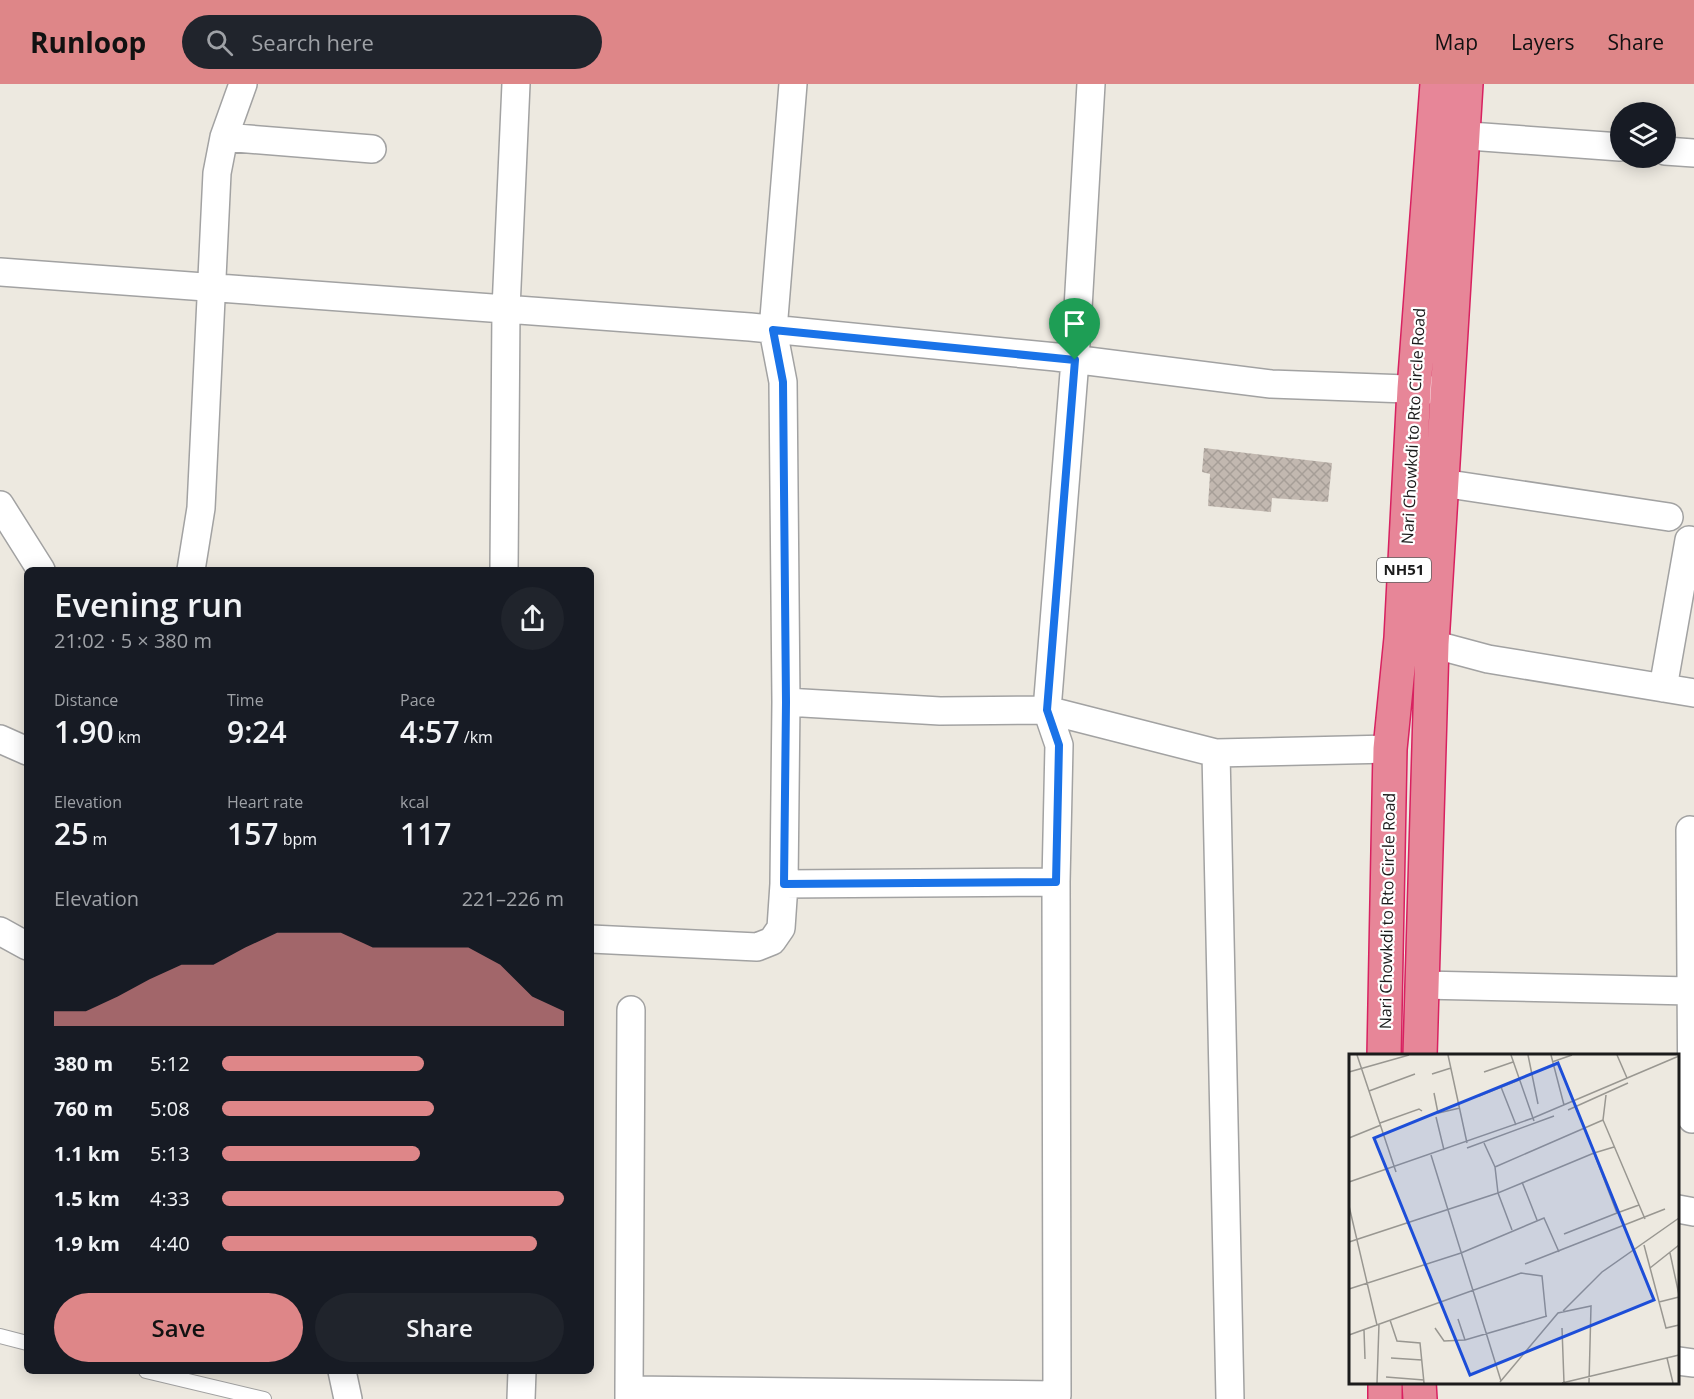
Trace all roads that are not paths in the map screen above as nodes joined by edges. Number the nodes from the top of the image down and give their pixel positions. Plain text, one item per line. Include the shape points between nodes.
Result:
1 (243, 84) edge
2 (516, 84) edge
3 (793, 84) edge
4 (1091, 84) edge
5 (1437, 84) edge
6 (1466, 84) edge
7 (1447, 134) junction
8 (224, 137) junction
9 (1610, 146) edge
10 (372, 149) dead end
11 (1676, 152) edge
12 (1694, 153) edge
13 (0, 272) edge
14 (212, 287) junction
15 (506, 309) junction
16 (773, 330) junction
17 (1075, 360) junction
18 (1414, 389) junction
19 (1447, 391) junction
20 (1442, 483) junction
21 (0, 505) edge
22 (1669, 517) dead end
23 (1694, 541) edge
24 (39, 567) edge
25 (191, 567) edge
26 (504, 567) edge
27 (1432, 644) junction
28 (1663, 687) junction
29 (1694, 693) edge
30 (786, 702) junction
31 (1047, 710) junction
32 (0, 739) edge
33 (1390, 749) junction
34 (24, 750) edge
35 (1216, 753) junction
36 (1690, 830) dead end
37 (1056, 882) junction
38 (784, 884) junction
39 (0, 931) edge
40 (594, 939) edge
41 (24, 944) edge
42 (1422, 985) junction
43 (1690, 991) junction
44 (631, 1010) dead end
45 (1384, 1054) edge
46 (1420, 1054) edge
47 (1688, 1119) edge
48 (1679, 1209) edge
49 (1694, 1212) edge
50 (0, 1336) edge
51 (24, 1342) edge
52 (1679, 1361) edge
53 (1694, 1363) edge
54 (159, 1374) edge
55 (343, 1374) edge
56 (522, 1374) edge
57 (1419, 1384) edge
58 (629, 1395) edge
59 (1057, 1397) edge
60 (264, 1399) edge
61 (348, 1399) edge
62 (521, 1399) edge
63 (1230, 1399) edge
64 (1420, 1399) edge

1 - 8 street
2 - 15 street
3 - 16 street
4 - 17 street
5 - 7 highway, Nari Chowkdi to Rto Circle Road / NH51
6 - 7 highway, NH51
7 - 9 street
7 - 18 highway, Nari Chowkdi to Rto Circle Road / NH51
7 - 19 highway, NH51
8 - 10 street
8 - 14 street via 217,173
11 - 12 street
13 - 14 street
14 - 15 street
14 - 25 street via 201,508
15 - 16 street
15 - 26 street
16 - 17 street
16 - 30 street via 783,382
17 - 18 street via 1271,384
17 - 31 street
18 - 19 street
18 - 33 highway, Nari Chowkdi to Rto Circle Road / NH51 via 1401,638
19 - 20 highway, NH51
20 - 22 street
20 - 27 highway, NH51
21 - 24 street
23 - 28 street via 1689,540
27 - 28 street via 1488,659
27 - 42 highway, NH51
28 - 29 street
30 - 31 street via 940,711
30 - 38 street
31 - 35 street
31 - 37 street via 1059,745
32 - 34 street
33 - 35 street
33 - 45 highway, Nari Chowkdi to Rto Circle Road / NH51
35 - 63 street
36 - 43 street
37 - 38 street
37 - 59 street
38 - 40 street via 781,928 772,941 758,947
39 - 41 street
42 - 43 street
42 - 46 highway, NH51
43 - 47 street
44 - 58 street
48 - 49 street
50 - 51 lane
52 - 53 street
54 - 60 lane
55 - 61 street
56 - 62 street
57 - 64 highway
58 - 59 street

